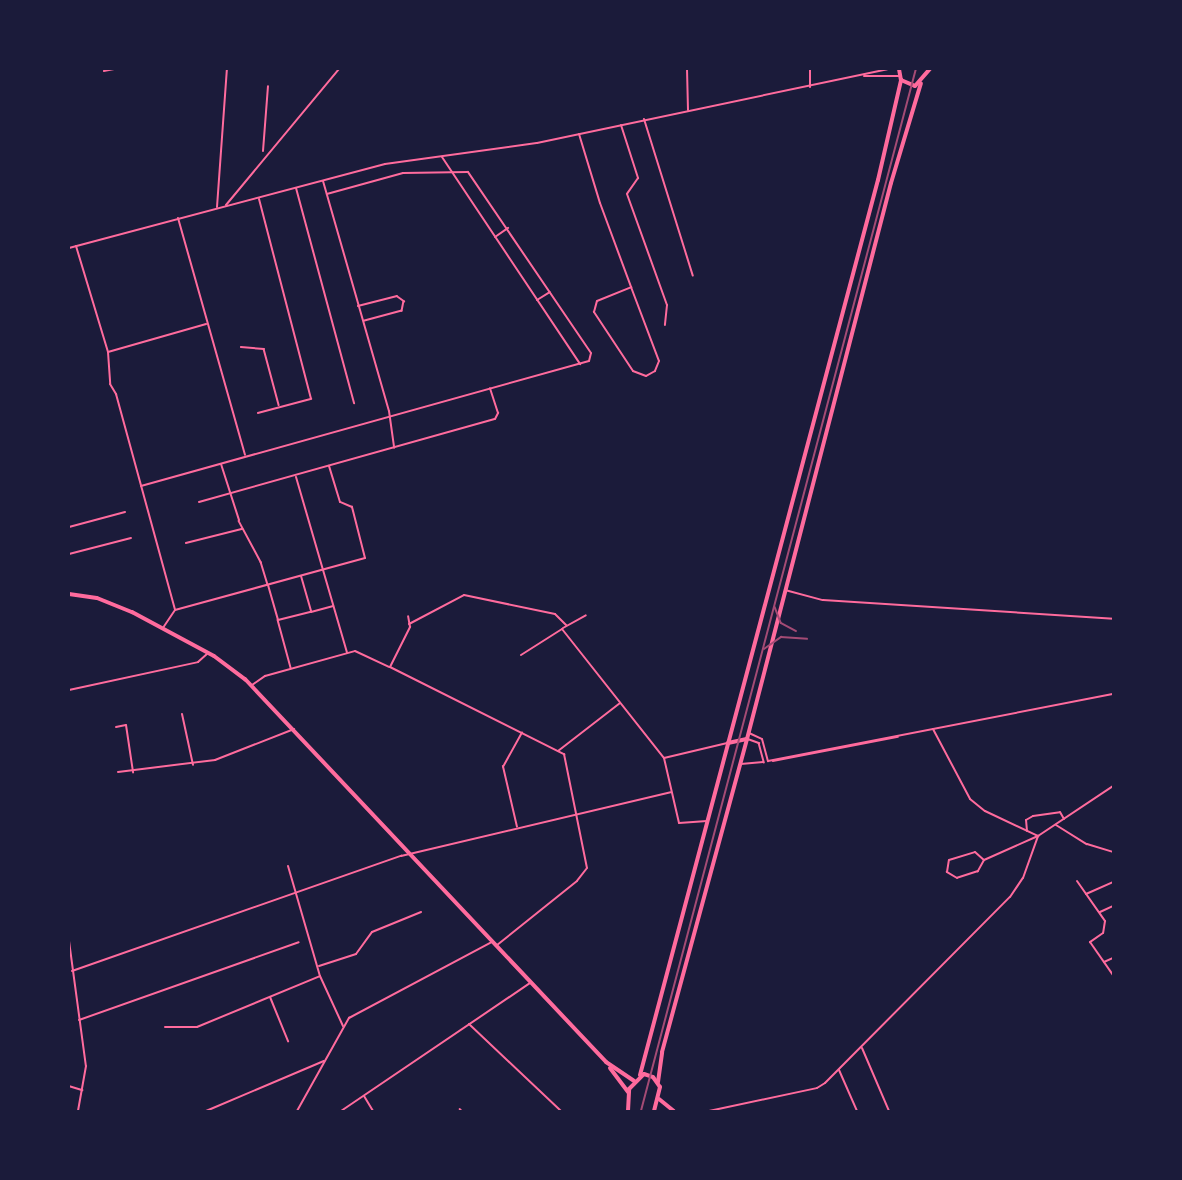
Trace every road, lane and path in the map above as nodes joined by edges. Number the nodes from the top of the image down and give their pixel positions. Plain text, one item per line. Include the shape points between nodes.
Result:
1 (114, 69) edge
2 (226, 69) edge
3 (339, 69) edge
4 (687, 69) edge
5 (810, 69) edge
6 (885, 69) edge
7 (899, 69) edge
8 (930, 69) edge
9 (104, 71) dead end
10 (861, 76) junction
11 (901, 78) junction
12 (921, 83) junction
13 (268, 86) dead end
14 (810, 87) junction
15 (688, 110) junction
16 (644, 119) junction
17 (621, 125) junction
18 (579, 134) junction
19 (263, 151) dead end
20 (442, 157) junction
21 (452, 171) junction
22 (323, 181) junction
23 (296, 188) junction
24 (327, 194) junction
25 (258, 198) junction
26 (226, 205) junction
27 (217, 208) junction
28 (178, 218) junction
29 (508, 228) junction
30 (495, 237) junction
31 (76, 246) junction
32 (69, 248) edge
33 (693, 276) dead end
34 (632, 287) junction
35 (550, 292) junction
36 (537, 300) junction
37 (358, 306) junction
38 (363, 322) junction
39 (207, 324) junction
40 (665, 325) dead end
41 (241, 347) dead end
42 (108, 352) junction
43 (580, 364) junction
44 (490, 388) junction
45 (354, 403) dead end
46 (279, 407) junction
47 (258, 413) dead end
48 (389, 416) junction
49 (394, 448) junction
50 (245, 456) junction
51 (221, 464) junction
52 (330, 466) junction
53 (296, 475) junction
54 (141, 486) junction
55 (231, 494) junction
56 (199, 502) dead end
57 (125, 512) dead end
58 (239, 520) joint
59 (69, 526) edge
60 (243, 528) junction
61 (131, 538) dead end
62 (186, 543) dead end
63 (69, 554) edge
64 (323, 569) junction
65 (301, 576) junction
66 (268, 585) junction
67 (785, 590) junction
68 (69, 594) edge
69 (333, 606) junction
70 (175, 610) junction
71 (311, 612) junction
72 (586, 615) dead end
73 (408, 616) dead end
74 (1113, 619) edge
75 (278, 620) junction
76 (409, 624) junction
77 (566, 625) junction
78 (163, 628) junction
79 (562, 629) junction
80 (208, 653) junction
81 (347, 653) junction
82 (521, 656) dead end
83 (390, 667) junction
84 (291, 669) junction
85 (252, 685) junction
86 (69, 690) edge
87 (1113, 694) edge
88 (620, 703) junction
89 (182, 714) dead end
90 (116, 727) dead end
91 (294, 729) junction
92 (933, 729) junction
93 (522, 733) junction
94 (749, 733) junction
95 (747, 739) junction
96 (727, 743) junction
97 (557, 751) junction
98 (664, 758) junction
99 (768, 761) junction
100 (764, 762) junction
101 (740, 763) junction
102 (193, 765) junction
103 (133, 771) junction
104 (118, 772) dead end
105 (1113, 786) edge
106 (670, 792) junction
107 (578, 814) junction
108 (1064, 819) junction
109 (707, 820) junction
110 (1056, 825) junction
111 (518, 828) junction
112 (1028, 831) junction
113 (1038, 836) junction
114 (1113, 852) edge
115 (411, 854) junction
116 (984, 860) junction
117 (288, 866) dead end
118 (1077, 881) dead end
119 (1113, 882) edge
120 (296, 894) junction
121 (1086, 894) junction
122 (1113, 906) edge
123 (421, 912) dead end
124 (1100, 912) junction
125 (69, 941) edge
126 (299, 942) dead end
127 (494, 944) junction
128 (1113, 958) edge
129 (1104, 962) junction
130 (319, 966) junction
131 (72, 971) junction
132 (1113, 975) edge
133 (320, 976) junction
134 (530, 983) junction
135 (270, 997) junction
136 (79, 1020) junction
137 (469, 1024) junction
138 (343, 1026) junction
139 (165, 1027) dead end
140 (288, 1041) dead end
141 (862, 1048) junction
142 (324, 1061) junction
143 (606, 1062) junction
144 (839, 1070) junction
145 (640, 1075) junction
146 (634, 1081) junction
147 (658, 1082) junction
148 (69, 1086) edge
149 (82, 1090) junction
150 (628, 1092) junction
151 (364, 1096) junction
152 (659, 1099) junction
153 (78, 1111) edge
154 (206, 1111) edge
155 (297, 1111) edge
156 (341, 1111) edge
157 (373, 1111) edge
158 (561, 1111) edge
159 (628, 1111) edge
160 (654, 1111) edge
161 (674, 1111) edge
162 (709, 1111) edge
163 (857, 1111) edge
164 (889, 1111) edge

1 - 9 street
2 - 27 street
3 - 26 street
4 - 15 street
5 - 14 street
6 - 10 street
7 - 11 main road
8 - 12 main road
10 - 11 street
10 - 14 street
11 - 12 main road via 911,85
11 - 96 main road via 834,348
12 - 67 main road via 891,183
13 - 19 street
14 - 15 street
15 - 16 street
16 - 17 street
16 - 33 street
17 - 18 street
17 - 40 street via 638,178 627,194 667,305
18 - 20 street
18 - 34 street
20 - 21 street
20 - 22 street via 385,164
21 - 24 street via 403,173
21 - 29 street via 473,175
21 - 30 street
22 - 23 street
22 - 24 street
23 - 25 street
23 - 45 street
24 - 37 street
25 - 26 street
25 - 46 street via 311,399
26 - 27 street
27 - 28 street
28 - 31 street
28 - 39 street
29 - 30 street
29 - 35 street
30 - 36 street
31 - 32 street
31 - 42 street
34 - 34 street via 597,300 594,312 633,371 646,376 655,371 658,362
35 - 36 street
35 - 43 street via 591,353 590,361
36 - 43 street
37 - 38 street
37 - 38 street via 397,296 404,301 402,311
38 - 48 street
39 - 42 street
39 - 50 street
41 - 46 street via 264,349
42 - 54 street via 110,384
43 - 44 street
44 - 48 street
44 - 49 street via 498,413 495,419
46 - 47 street
48 - 49 street
48 - 50 street
49 - 52 street
50 - 51 street
51 - 54 street
51 - 55 street
52 - 53 street
52 - 64 street via 340,502 352,507 365,558
53 - 55 street
53 - 64 street
54 - 70 street
55 - 56 street
55 - 58 street
57 - 59 street
58 - 60 street
60 - 62 street
60 - 66 street
61 - 63 street
64 - 65 street
64 - 69 street
65 - 66 street
65 - 71 street
66 - 70 street
66 - 75 street
67 - 74 street via 824,600
67 - 94 main road
68 - 78 main road via 111,603
69 - 71 street
69 - 81 street
70 - 78 street
71 - 75 street
72 - 77 street
73 - 76 street
75 - 84 street
76 - 77 street via 464,595 555,614
76 - 83 street
77 - 79 street
78 - 80 main road
79 - 82 street
79 - 88 street
80 - 85 main road
80 - 86 street via 198,662
81 - 83 street via 360,652
81 - 84 street
83 - 93 street
84 - 85 street via 265,676
85 - 91 main road
87 - 92 street
88 - 97 street
88 - 98 street
89 - 102 street
90 - 103 street via 126,725
91 - 102 street
91 - 115 main road
92 - 99 street
92 - 100 street
92 - 112 street via 970,799 985,811
93 - 97 street
93 - 111 street via 504,768
94 - 95 main road
94 - 99 street via 762,739
95 - 96 main road
95 - 100 street via 759,742
95 - 101 main road
96 - 98 street
96 - 109 main road
97 - 107 street via 564,754
98 - 106 street
99 - 100 street
100 - 101 street
101 - 147 main road via 664,1042
102 - 103 street
103 - 104 street
105 - 108 street
106 - 107 street
106 - 109 street via 682,825
107 - 111 street
107 - 127 street via 588,860 583,875
108 - 110 street
108 - 112 street via 1060,812 1033,816 1026,820
109 - 145 main road
110 - 113 street
110 - 114 street via 1094,848
111 - 115 street
112 - 113 street
113 - 116 street
113 - 141 street via 1023,878 1010,897
115 - 120 street
115 - 127 main road
116 - 116 street via 973,852 953,857 946,867 957,878 978,871
117 - 120 street
118 - 121 street
119 - 121 street
120 - 130 street
120 - 131 street
121 - 124 street
122 - 124 street
123 - 130 street via 372,932 356,954
124 - 129 street via 1105,921 1104,931 1090,942
125 - 131 street
126 - 136 street
127 - 134 main road
127 - 138 street via 349,1018
128 - 129 street
129 - 132 street
130 - 133 street
131 - 136 street
133 - 135 street
133 - 138 street
134 - 137 street
134 - 143 main road
135 - 139 street via 197,1027
135 - 140 street
136 - 149 street via 86,1066
137 - 151 street
137 - 158 street
138 - 142 street
141 - 144 street
141 - 164 street
142 - 154 street
142 - 155 street
143 - 146 main road
143 - 150 main road
144 - 162 street via 816,1088
144 - 163 street
145 - 146 main road
145 - 147 main road via 650,1075
146 - 150 main road
147 - 152 main road
148 - 149 street
149 - 153 street
150 - 159 main road
151 - 156 street
151 - 157 street
152 - 160 main road
152 - 161 main road

